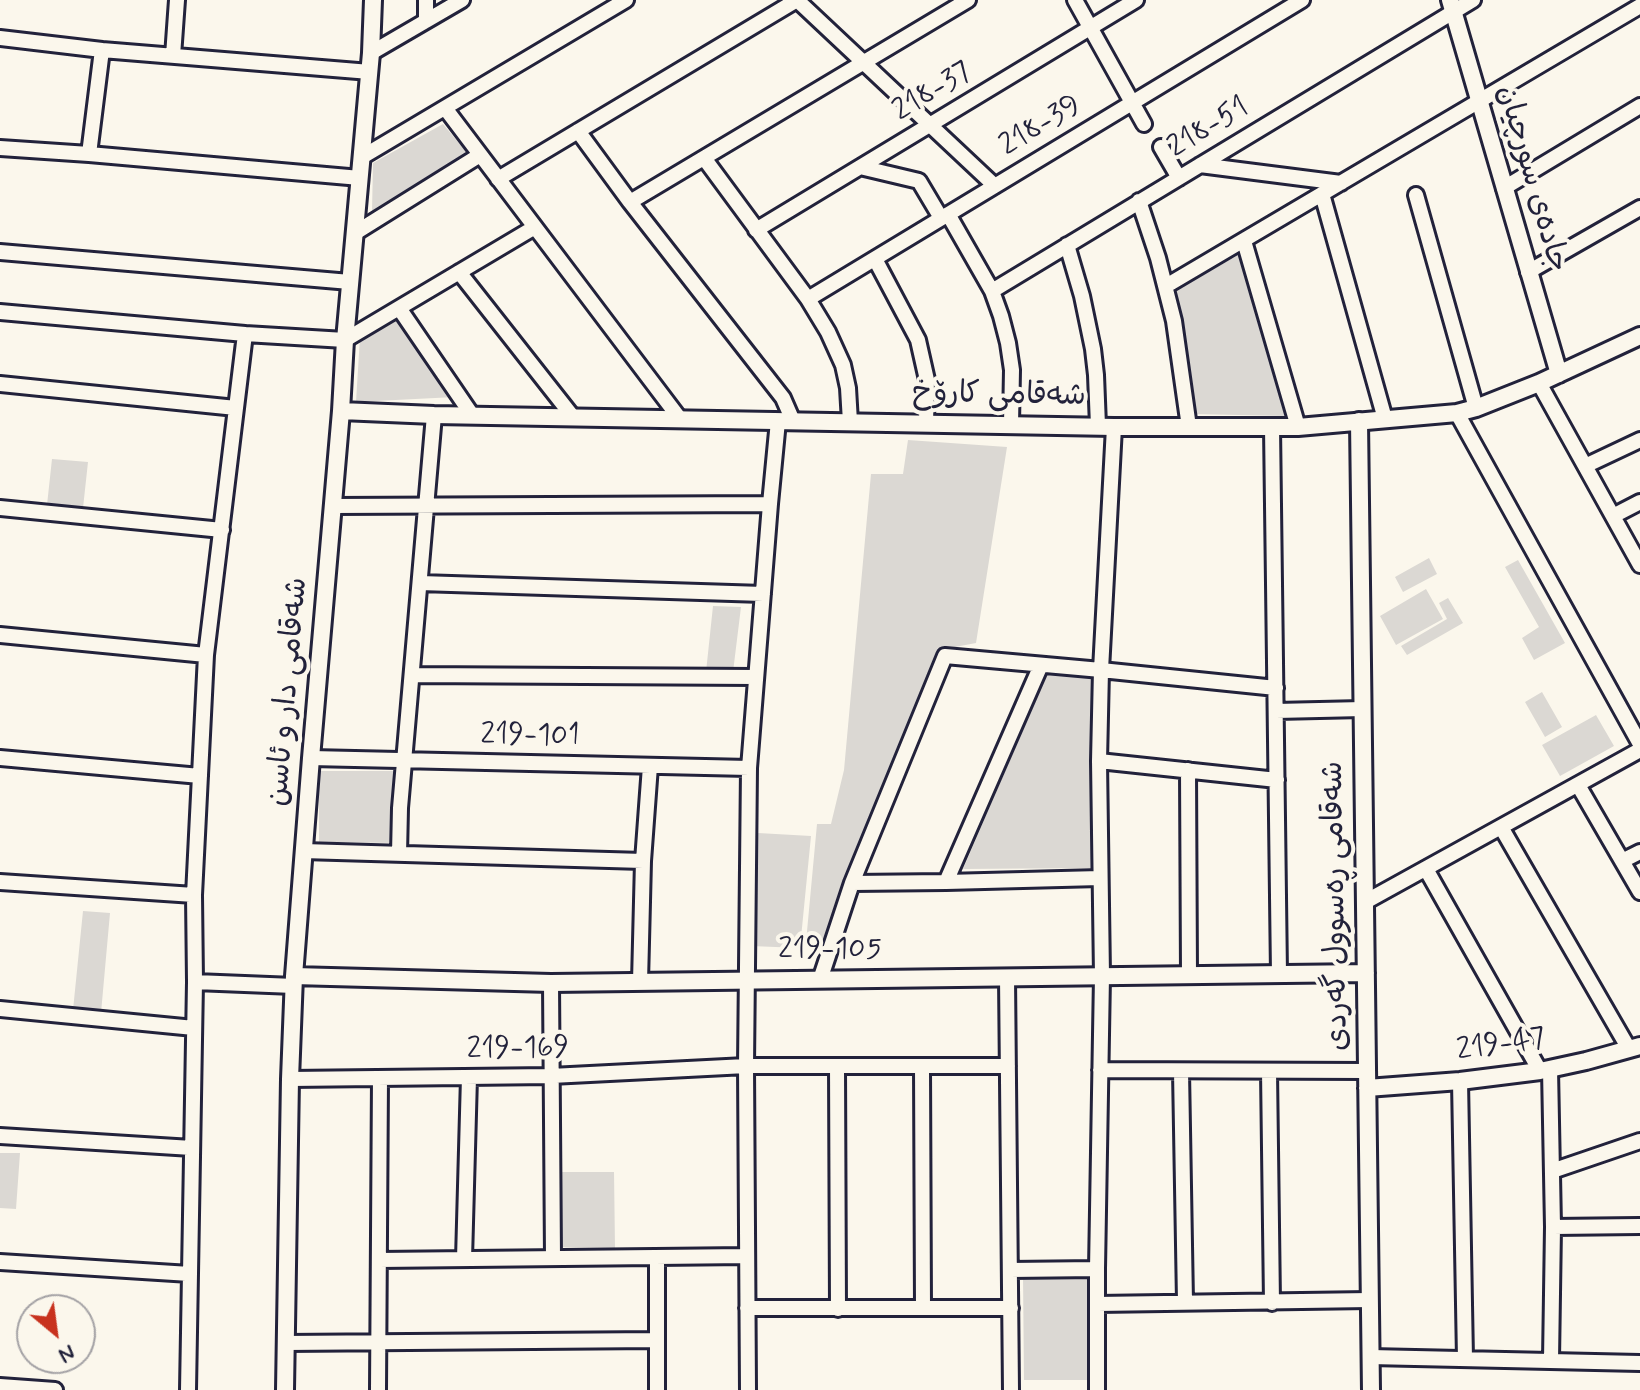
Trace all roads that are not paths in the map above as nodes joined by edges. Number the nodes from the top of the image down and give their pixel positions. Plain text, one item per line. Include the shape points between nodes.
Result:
1 (177, 0) edge
2 (373, 0) edge
3 (426, 0) edge
4 (462, 0) edge
5 (626, 0) edge
6 (797, 0) edge
7 (968, 0) edge
8 (1075, 0) edge
9 (1136, 0) edge
10 (1302, 0) edge
11 (1473, 0) edge
12 (1452, 6) edge
13 (1640, 6) edge
14 (426, 21) junction
15 (1090, 28) junction
16 (0, 38) edge
17 (102, 50) junction
18 (371, 53) junction
19 (173, 56) junction
20 (864, 62) junction
21 (370, 72) junction
22 (1479, 101) junction
23 (1131, 103) junction
24 (1640, 106) edge
25 (445, 108) junction
26 (1144, 124) dead end
27 (929, 125) junction
28 (578, 131) junction
29 (1161, 147) dead end
30 (0, 148) edge
31 (89, 154) junction
32 (480, 155) junction
33 (362, 157) junction
34 (704, 158) junction
35 (1200, 165) junction
36 (860, 167) junction
37 (360, 178) junction
38 (1179, 178) junction
39 (498, 179) junction
40 (1342, 183) junction
41 (995, 186) junction
42 (1504, 188) junction
43 (1322, 194) junction
44 (1416, 195) dead end
45 (1139, 201) junction
46 (630, 202) junction
47 (1638, 211) edge
48 (944, 216) junction
49 (535, 227) junction
50 (756, 230) junction
51 (355, 233) junction
52 (1244, 241) junction
53 (1067, 245) junction
54 (0, 252) edge
55 (875, 259) junction
56 (459, 272) junction
57 (1528, 272) junction
58 (350, 282) junction
59 (1166, 286) junction
60 (992, 291) junction
61 (808, 299) junction
62 (399, 308) junction
63 (0, 312) edge
64 (245, 334) junction
65 (1640, 336) edge
66 (345, 340) junction
67 (1559, 374) junction
68 (1539, 383) junction
69 (0, 384) edge
70 (236, 408) junction
71 (1476, 408) junction
72 (341, 411) junction
73 (1457, 413) junction
74 (434, 415) junction
75 (472, 415) junction
76 (573, 417) junction
77 (680, 419) junction
78 (1385, 419) junction
79 (785, 421) junction
80 (1359, 421) junction
81 (850, 422) junction
82 (926, 423) junction
83 (1011, 424) junction
84 (1106, 426) junction
85 (1189, 427) junction
86 (1272, 427) junction
87 (1298, 427) junction
88 (1640, 440) edge
89 (1585, 466) junction
90 (1640, 502) edge
91 (770, 504) junction
92 (333, 506) junction
93 (427, 506) junction
94 (0, 508) edge
95 (1613, 516) junction
96 (222, 530) junction
97 (1640, 565) edge
98 (420, 583) junction
99 (763, 594) junction
100 (0, 635) edge
101 (206, 655) junction
102 (1041, 665) junction
103 (1101, 670) junction
104 (413, 675) junction
105 (756, 677) junction
106 (1276, 688) junction
107 (1363, 709) junction
108 (1276, 711) junction
109 (1640, 747) edge
110 (0, 758) edge
111 (311, 758) junction
112 (405, 760) junction
113 (1099, 761) junction
114 (650, 766) junction
115 (749, 768) junction
116 (1188, 770) junction
117 (200, 776) junction
118 (1277, 780) junction
119 (1578, 785) junction
120 (1501, 827) junction
121 (303, 851) junction
122 (1640, 852) edge
123 (399, 854) junction
124 (643, 861) junction
125 (1622, 861) junction
126 (1426, 869) junction
127 (1100, 878) junction
128 (0, 882) edge
129 (946, 882) junction
130 (852, 883) junction
131 (1640, 892) edge
132 (194, 895) junction
133 (1365, 902) junction
134 (1366, 973) junction
135 (1279, 974) junction
136 (1189, 975) junction
137 (1102, 976) junction
138 (1007, 977) junction
139 (747, 980) junction
140 (820, 980) junction
141 (294, 981) junction
142 (195, 982) junction
143 (640, 982) junction
144 (551, 983) junction
145 (0, 1009) edge
146 (194, 1028) junction
147 (1635, 1048) edge
148 (746, 1066) junction
149 (837, 1066) junction
150 (922, 1066) junction
151 (1008, 1066) junction
152 (1100, 1070) junction
153 (1545, 1070) junction
154 (1181, 1071) junction
155 (1269, 1071) junction
156 (1367, 1071) junction
157 (551, 1076) junction
158 (469, 1077) junction
159 (380, 1078) junction
160 (290, 1079) junction
161 (1460, 1081) junction
162 (1367, 1088) junction
163 (0, 1136) edge
164 (1640, 1141) edge
165 (192, 1148) junction
166 (1552, 1171) junction
167 (1640, 1226) edge
168 (1553, 1227) junction
169 (747, 1256) junction
170 (657, 1257) junction
171 (553, 1258) junction
172 (464, 1259) junction
173 (379, 1260) junction
174 (0, 1262) edge
175 (1097, 1269) junction
176 (1010, 1270) junction
177 (190, 1274) junction
178 (1370, 1300) junction
179 (1185, 1302) junction
180 (1272, 1303) junction
181 (1097, 1304) junction
182 (747, 1308) junction
183 (923, 1308) junction
184 (1011, 1308) junction
185 (838, 1309) junction
186 (657, 1340) junction
187 (378, 1342) junction
188 (285, 1343) junction
189 (1370, 1357) junction
190 (1465, 1359) junction
191 (1551, 1360) junction
192 (1640, 1363) edge
193 (0, 1386) edge
194 (55, 1390) edge
195 (188, 1390) edge
196 (285, 1390) edge
197 (378, 1390) edge
198 (657, 1390) edge
199 (748, 1390) edge
200 (1011, 1390) edge
201 (1097, 1390) edge
202 (1371, 1390) edge

1 - 19 street
2 - 18 street, شەقامی دار و ئاسن
3 - 14 street
4 - 14 street
5 - 25 street
6 - 20 street
6 - 28 street
7 - 20 street
8 - 15 street
9 - 15 street, 218-37
10 - 23 street, 218-39
11 - 12 street, 218-51
12 - 22 street, جادەی سورچیان
12 - 35 street, 218-51
13 - 22 street
14 - 18 street
15 - 23 street
15 - 27 street, 218-37
16 - 17 street
17 - 19 street
17 - 31 street
18 - 21 street, شەقامی دار و ئاسن
19 - 21 street
20 - 27 street
20 - 34 street
21 - 33 street, شەقامی دار و ئاسن
22 - 40 street
22 - 42 street, جادەی سورچیان
23 - 26 street
23 - 41 street, 218-39
24 - 42 street
25 - 32 street
25 - 33 street
27 - 36 street, 218-37
27 - 41 street
28 - 39 street
28 - 46 street
29 - 38 street
30 - 31 street
31 - 37 street
32 - 39 street
32 - 51 street
33 - 37 street, شەقامی دار و ئاسن
34 - 46 street
34 - 50 street
35 - 38 street, 218-51
35 - 40 street
36 - 48 street via 919,181
36 - 50 street, 218-37
37 - 51 street, شەقامی دار و ئاسن
38 - 45 street, 218-51
39 - 49 street
40 - 43 street
41 - 48 street, 218-39
42 - 57 street, جادەی سورچیان
43 - 52 street
43 - 78 street
44 - 71 street
45 - 53 street, 218-51
45 - 59 street
46 - 79 street via 783,398
47 - 57 street
48 - 55 street, 218-39
48 - 60 street
49 - 56 street
49 - 77 street
50 - 61 street
51 - 58 street, شەقامی دار و ئاسن
52 - 59 street
52 - 87 street
53 - 60 street, 218-51
53 - 84 street via 1088,322
54 - 58 street
55 - 61 street, 218-39
55 - 82 street via 918,340 927,380
56 - 62 street
56 - 76 street
57 - 67 street, جادەی سورچیان
58 - 66 street, شەقامی دار و ئاسن
59 - 85 street
60 - 83 street via 1010,356
61 - 81 street via 843,365
62 - 66 street
62 - 75 street
63 - 64 street
64 - 66 street
64 - 70 street
65 - 67 street, شەقامی کارۆخ
66 - 72 street, شەقامی دار و ئاسن
67 - 68 street, شەقامی کارۆخ
68 - 71 street, شەقامی کارۆخ
68 - 89 street
69 - 70 street
70 - 96 street
71 - 73 street, شەقامی کارۆخ
72 - 74 street, شەقامی کارۆخ
72 - 92 street, شەقامی دار و ئاسن
73 - 78 street, شەقامی کارۆخ
73 - 109 street
74 - 75 street, شەقامی کارۆخ
74 - 93 street
75 - 76 street, شەقامی کارۆخ
76 - 77 street, شەقامی کارۆخ
77 - 79 street, شەقامی کارۆخ
78 - 80 street, شەقامی کارۆخ
79 - 81 street, شەقامی کارۆخ
79 - 91 street
80 - 87 street, شەقامی کارۆخ
80 - 107 street, شەقامی ڕەسوول گەردی
81 - 82 street, شەقامی کارۆخ
82 - 83 street, شەقامی کارۆخ
83 - 84 street, شەقامی کارۆخ
84 - 85 street, شەقامی کارۆخ
84 - 103 street
85 - 86 street, شەقامی کارۆخ
86 - 87 street, شەقامی کارۆخ
86 - 106 street
88 - 89 street
89 - 95 street
90 - 95 street
91 - 93 street
91 - 99 street
92 - 93 street
92 - 111 street, شەقامی دار و ئاسن
93 - 98 street
94 - 96 street
95 - 97 street
96 - 101 street
98 - 99 street
98 - 104 street
99 - 105 street
100 - 101 street
101 - 117 street
102 - 103 street
102 - 129 street
102 - 130 street via 945,656
103 - 106 street
103 - 113 street
104 - 105 street
104 - 112 street
105 - 115 street
106 - 108 street
107 - 108 street
107 - 133 street, شەقامی ڕەسوول گەردی
108 - 118 street
109 - 119 street
110 - 117 street
111 - 112 street, 219-101
111 - 121 street, شەقامی دار و ئاسن
112 - 114 street, 219-101
112 - 123 street
113 - 116 street
113 - 127 street
114 - 115 street, 219-101
114 - 124 street
115 - 139 street
116 - 118 street
116 - 136 street
117 - 132 street
118 - 135 street
119 - 120 street
119 - 125 street
120 - 126 street
120 - 147 street
121 - 123 street
121 - 141 street, شەقامی دار و ئاسن
122 - 125 street
123 - 124 street
124 - 143 street
125 - 131 street
126 - 133 street
126 - 153 street
127 - 129 street
127 - 137 street
128 - 132 street
129 - 130 street
130 - 140 street
132 - 142 street
133 - 134 street, شەقامی ڕەسوول گەردی
134 - 135 street, 219-105
134 - 156 street, شەقامی ڕەسوول گەردی
135 - 136 street, 219-105
136 - 137 street, 219-105
137 - 138 street, 219-105
137 - 152 street
138 - 140 street, 219-105
138 - 151 street
139 - 140 street, 219-105
139 - 143 street, 219-105
139 - 148 street
141 - 142 street
141 - 144 street, 219-105
141 - 160 street, شەقامی دار و ئاسن
142 - 146 street
143 - 144 street, 219-105
144 - 157 street
145 - 146 street
146 - 165 street
147 - 153 street, 219-47
148 - 149 street, 219-169
148 - 157 street, 219-169
148 - 169 street
149 - 150 street, 219-169
149 - 185 street
150 - 151 street, 219-169
150 - 183 street
151 - 176 street
152 - 154 street
152 - 175 street
153 - 161 street, 219-47
153 - 166 street
154 - 155 street
154 - 179 street
155 - 156 street
155 - 180 street
156 - 162 street, شەقامی ڕەسوول گەردی
157 - 158 street, 219-169
157 - 171 street
158 - 159 street, 219-169
158 - 172 street
159 - 160 street, 219-169
159 - 173 street
160 - 188 street, شەقامی دار و ئاسن
161 - 162 street, 219-47
161 - 190 street
162 - 178 street, شەقامی ڕەسوول گەردی
163 - 165 street
164 - 166 street
165 - 177 street
166 - 168 street
167 - 168 street
168 - 191 street
169 - 170 street
169 - 182 street
170 - 171 street
170 - 186 street
171 - 172 street
172 - 173 street
173 - 187 street
174 - 177 street
175 - 176 street
175 - 181 street
176 - 184 street
177 - 195 street
178 - 180 street
178 - 189 street, شەقامی ڕەسوول گەردی
179 - 180 street
179 - 181 street
181 - 201 street
182 - 185 street
182 - 199 street
183 - 184 street
183 - 185 street
184 - 200 street
186 - 187 street
186 - 198 street
187 - 188 street
187 - 197 street
188 - 196 street, شەقامی دار و ئاسن
189 - 190 street
189 - 202 street, شەقامی ڕەسوول گەردی
190 - 191 street
191 - 192 street
193 - 194 street

